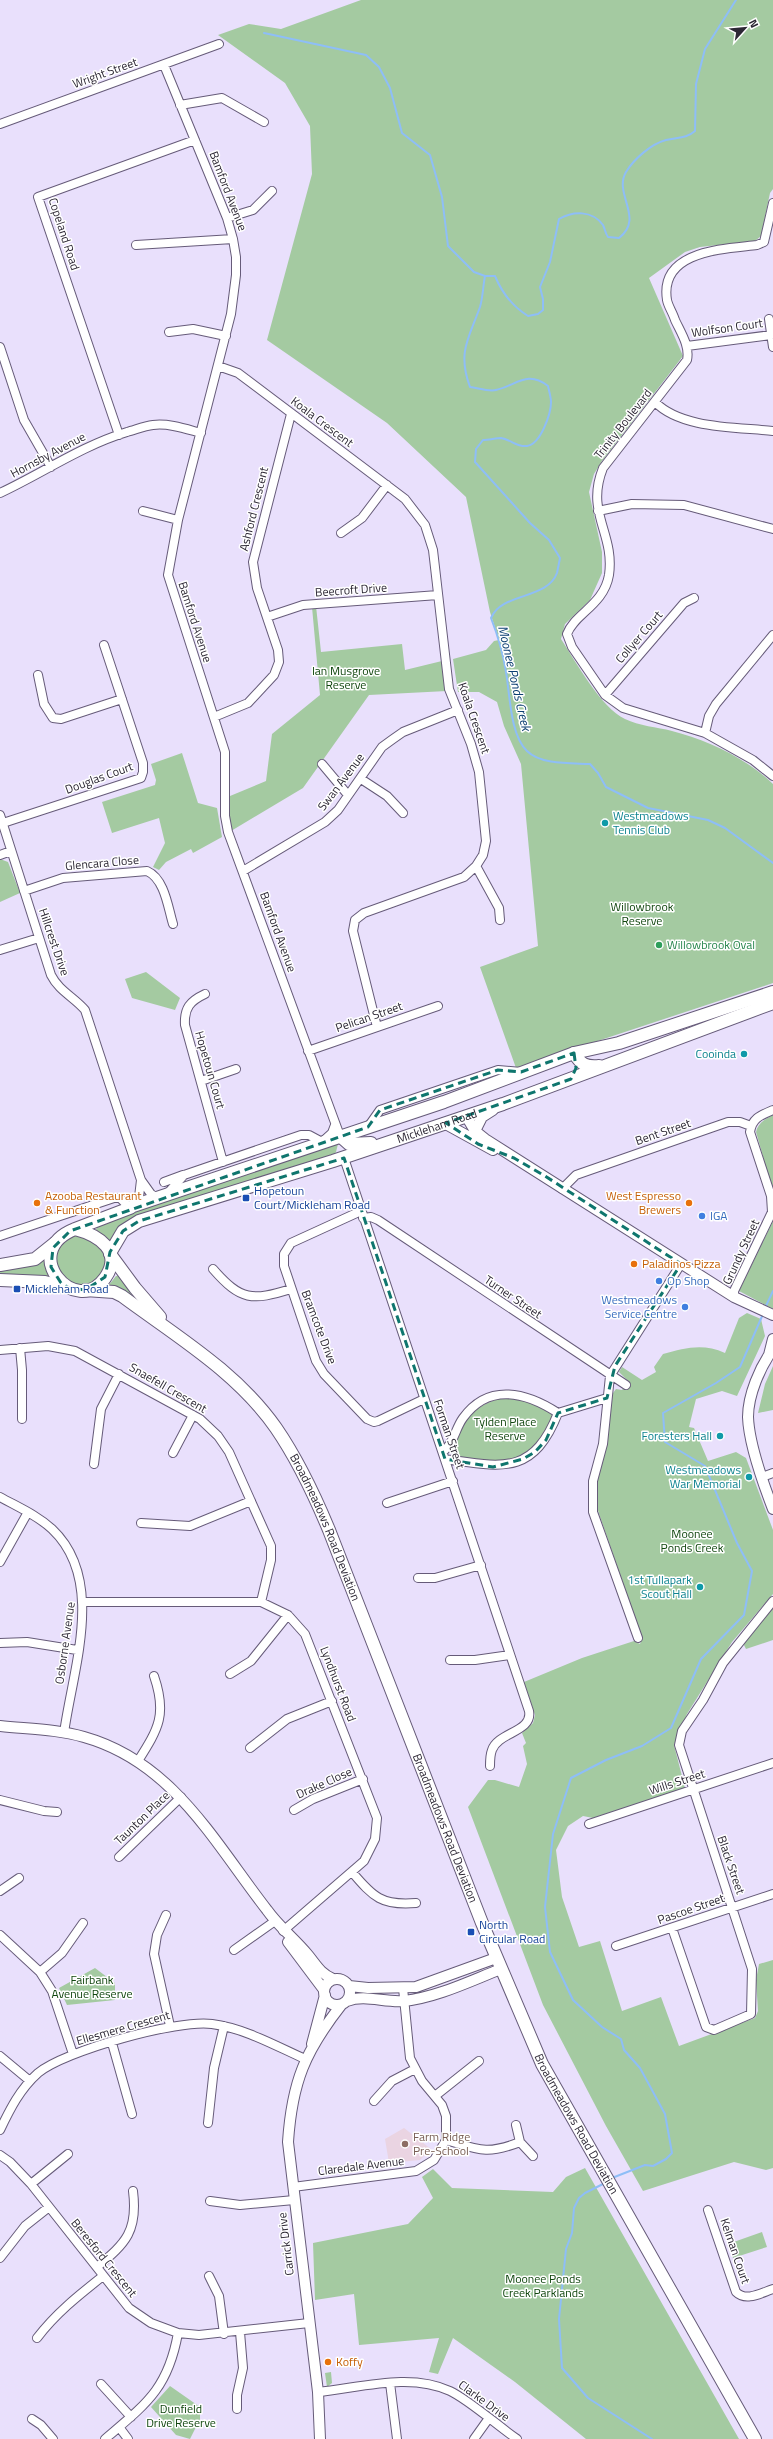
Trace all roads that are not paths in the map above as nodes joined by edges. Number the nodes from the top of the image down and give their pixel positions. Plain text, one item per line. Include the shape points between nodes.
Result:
1 (218, 44) dead end
2 (164, 65) junction
3 (180, 105) junction
4 (264, 122) dead end
5 (0, 124) edge
6 (195, 140) junction
7 (272, 191) dead end
8 (773, 203) edge
9 (227, 218) junction
10 (234, 239) junction
11 (136, 245) dead end
12 (769, 320) dead end
13 (169, 332) dead end
14 (770, 335) junction
15 (226, 336) junction
16 (687, 346) junction
17 (0, 347) edge
18 (773, 347) edge
19 (218, 366) junction
20 (655, 402) junction
21 (290, 414) junction
22 (773, 431) edge
23 (201, 433) junction
24 (119, 435) junction
25 (51, 467) junction
26 (387, 485) junction
27 (0, 493) edge
28 (143, 511) dead end
29 (598, 511) junction
30 (178, 520) junction
31 (773, 529) edge
32 (342, 533) dead end
33 (438, 595) junction
34 (694, 598) dead end
35 (267, 617) junction
36 (773, 635) edge
37 (104, 645) dead end
38 (38, 675) dead end
39 (605, 694) junction
40 (122, 699) junction
41 (458, 710) junction
42 (214, 717) junction
43 (705, 733) junction
44 (322, 764) dead end
45 (772, 775) edge
46 (360, 779) junction
47 (348, 795) junction
48 (403, 814) dead end
49 (0, 815) edge
50 (3, 824) junction
51 (12, 851) junction
52 (0, 855) edge
53 (476, 866) junction
54 (244, 871) junction
55 (24, 890) junction
56 (500, 920) dead end
57 (173, 924) dead end
58 (39, 938) junction
59 (0, 950) edge
60 (773, 992) edge
61 (205, 994) dead end
62 (773, 1004) edge
63 (438, 1006) dead end
64 (692, 1019) junction
65 (377, 1027) junction
66 (704, 1029) junction
67 (308, 1051) junction
68 (574, 1053) junction
69 (608, 1066) junction
70 (236, 1069) dead end
71 (521, 1072) junction
72 (571, 1079) junction
73 (201, 1081) junction
74 (456, 1097) junction
75 (503, 1104) junction
76 (773, 1110) edge
77 (463, 1117) junction
78 (444, 1123) junction
79 (751, 1126) junction
80 (368, 1127) junction
81 (338, 1130) junction
82 (472, 1135) junction
83 (396, 1140) junction
84 (322, 1142) junction
85 (339, 1159) junction
86 (224, 1162) junction
87 (184, 1175) junction
88 (141, 1180) junction
89 (164, 1182) dead end
90 (562, 1189) junction
91 (162, 1196) junction
92 (132, 1207) junction
93 (362, 1215) junction
94 (388, 1228) junction
95 (75, 1229) junction
96 (368, 1230) junction
97 (0, 1236) edge
98 (58, 1240) junction
99 (110, 1253) junction
100 (681, 1264) junction
101 (0, 1265) edge
102 (213, 1270) dead end
103 (0, 1280) edge
104 (69, 1288) junction
105 (291, 1289) junction
106 (85, 1290) junction
107 (734, 1297) junction
108 (771, 1317) edge
109 (182, 1339) junction
110 (773, 1339) edge
111 (20, 1348) junction
112 (0, 1350) edge
113 (771, 1352) edge
114 (119, 1374) junction
115 (610, 1376) junction
116 (626, 1385) dead end
117 (607, 1398) junction
118 (424, 1399) junction
119 (558, 1413) junction
120 (193, 1415) junction
121 (22, 1419) dead end
122 (173, 1453) dead end
123 (444, 1456) junction
124 (94, 1464) dead end
125 (773, 1473) edge
126 (762, 1477) junction
127 (453, 1481) junction
128 (0, 1497) edge
129 (251, 1501) junction
130 (387, 1503) dead end
131 (773, 1509) edge
132 (28, 1512) junction
133 (141, 1523) dead end
134 (0, 1562) edge
135 (481, 1565) junction
136 (418, 1578) dead end
137 (83, 1602) junction
138 (261, 1602) junction
139 (773, 1602) edge
140 (288, 1615) junction
141 (638, 1638) dead end
142 (0, 1642) edge
143 (77, 1650) junction
144 (510, 1655) junction
145 (450, 1660) dead end
146 (230, 1674) dead end
147 (154, 1676) dead end
148 (332, 1701) junction
149 (0, 1726) edge
150 (64, 1733) junction
151 (250, 1748) dead end
152 (138, 1761) junction
153 (773, 1763) edge
154 (490, 1766) dead end
155 (363, 1779) junction
156 (693, 1790) junction
157 (181, 1797) junction
158 (0, 1800) edge
159 (294, 1810) dead end
160 (57, 1812) dead end
161 (589, 1824) dead end
162 (119, 1857) dead end
163 (352, 1872) junction
164 (19, 1878) dead end
165 (0, 1891) edge
166 (773, 1894) edge
167 (416, 1902) dead end
168 (732, 1908) junction
169 (166, 1915) dead end
170 (275, 1921) junction
171 (83, 1923) dead end
172 (672, 1928) junction
173 (283, 1931) junction
174 (0, 1935) edge
175 (616, 1946) dead end
176 (234, 1950) dead end
177 (499, 1964) junction
178 (40, 1972) junction
179 (447, 1976) junction
180 (333, 1979) junction
181 (349, 1986) junction
182 (403, 1988) junction
183 (453, 1988) junction
184 (325, 1992) junction
185 (404, 2001) junction
186 (344, 2003) junction
187 (319, 2012) junction
188 (332, 2019) junction
189 (170, 2026) junction
190 (224, 2026) junction
191 (112, 2043) junction
192 (311, 2048) junction
193 (73, 2054) junction
194 (0, 2056) edge
195 (306, 2059) junction
196 (479, 2061) dead end
197 (415, 2069) junction
198 (30, 2081) junction
199 (435, 2096) junction
200 (374, 2101) dead end
201 (132, 2114) dead end
202 (208, 2123) dead end
203 (516, 2125) dead end
204 (0, 2130) edge
205 (446, 2140) junction
206 (520, 2142) junction
207 (68, 2154) dead end
208 (0, 2155) edge
209 (533, 2156) dead end
210 (31, 2184) junction
211 (293, 2187) junction
212 (133, 2191) dead end
213 (294, 2200) junction
214 (210, 2201) dead end
215 (49, 2207) junction
216 (708, 2210) dead end
217 (0, 2258) edge
218 (97, 2267) junction
219 (104, 2276) junction
220 (209, 2276) dead end
221 (773, 2289) edge
222 (309, 2323) junction
223 (240, 2332) junction
224 (178, 2333) junction
225 (224, 2334) junction
226 (37, 2338) dead end
227 (390, 2383) junction
228 (101, 2384) dead end
229 (318, 2392) junction
230 (236, 2409) dead end
231 (131, 2417) junction
232 (488, 2418) junction
233 (32, 2419) dead end
234 (119, 2427) junction
235 (54, 2439) edge
236 (105, 2439) edge
237 (128, 2439) edge
238 (320, 2439) edge
239 (397, 2439) edge
240 (474, 2439) edge
241 (517, 2439) edge
242 (755, 2439) edge

1 - 2 street, Wright Street
2 - 3 street, Bamford Avenue
2 - 5 street, Wright Street
3 - 4 street via 222,98
3 - 6 street, Bamford Avenue
6 - 9 street, Bamford Avenue
6 - 24 street, Copeland Road via 38,197
7 - 9 street via 253,210
8 - 16 street via 764,242 710,251 682,262 672,272 667,285 667,300
9 - 10 street, Bamford Avenue
10 - 11 street
10 - 15 street, Bamford Avenue via 236,275
12 - 14 street, Wolfson Court
13 - 15 street via 193,329
14 - 16 street, Wolfson Court
14 - 18 street, Wolfson Court
15 - 19 street, Bamford Avenue
16 - 20 street, Trinity Boulevard via 687,360
17 - 25 street via 24,420
19 - 21 street, Koala Crescent via 238,373
19 - 23 street, Bamford Avenue
20 - 22 street via 666,412 689,421
20 - 29 street, Trinity Boulevard via 603,468 597,482
21 - 26 street, Koala Crescent
21 - 35 street, Ashford Crescent via 254,562 257,588
23 - 24 street, Hornsby Avenue via 153,425
23 - 30 street, Bamford Avenue
24 - 25 street, Hornsby Avenue via 81,449
25 - 27 street, Hornsby Avenue
26 - 32 street via 362,518
26 - 33 street, Koala Crescent via 405,499 425,525 433,550
28 - 30 street
29 - 31 street via 632,504 684,505
29 - 39 street, Trinity Boulevard via 608,547 608,576 594,604 569,629 567,638
30 - 42 street, Bamford Avenue via 168,566 170,585
33 - 35 street, Beecroft Drive via 303,605
33 - 41 street, Koala Crescent via 449,689
34 - 39 street, Collyer Court via 684,603
35 - 42 street, Ashford Crescent via 278,650 274,675 248,703
36 - 43 street via 720,698 709,716
37 - 40 street, Douglas Court
38 - 40 street via 44,704 53,718 61,719
39 - 43 street, Trinity Boulevard via 623,708
40 - 50 street, Douglas Court via 143,763 140,778
41 - 46 street, Swan Avenue via 403,732 393,739 382,747
41 - 53 street, Koala Crescent via 480,772 486,841
42 - 54 street, Bamford Avenue via 225,752 225,816 228,832
43 - 45 street, Trinity Boulevard via 753,760
44 - 47 street
46 - 47 street, Swan Avenue
46 - 48 street via 387,796
47 - 54 street, Swan Avenue via 338,810 325,822
49 - 50 street, Hillcrest Drive
50 - 51 street, Hillcrest Drive
51 - 52 street
51 - 55 street, Hillcrest Drive
53 - 56 street via 499,908
53 - 65 street, Koala Crescent via 464,877 364,913 355,920 353,931
54 - 67 street, Bamford Avenue
55 - 57 street, Glencara Close via 63,878 148,871 159,881
55 - 58 street, Hillcrest Drive
58 - 59 street
58 - 88 street, Hillcrest Drive via 56,984 78,1002 89,1019
60 - 64 main road, Mickleham Road
61 - 73 street, Hopetoun Court via 192,999 184,1016
62 - 66 main road, Mickleham Road
63 - 65 street, Pelican Street
64 - 66 main road via 700,1023
64 - 68 main road, Mickleham Road via 619,1043
65 - 67 street, Pelican Street
66 - 69 main road, Mickleham Road
67 - 81 street, Bamford Avenue
68 - 69 main road via 585,1066
68 - 71 main road, Mickleham Road
68 - 72 main road via 576,1068
69 - 72 main road, Mickleham Road
70 - 73 street
71 - 74 main road, Mickleham Road
71 - 80 street, Mickleham Road via 498,1070 380,1110
72 - 75 main road, Mickleham Road
73 - 86 street, Hopetoun Court
74 - 77 main road
74 - 80 main road, Mickleham Road
75 - 77 main road, Mickleham Road
75 - 82 street via 482,1117
76 - 79 street via 757,1117
77 - 78 main road, Mickleham Road
77 - 82 street
78 - 82 street
78 - 83 main road, Mickleham Road
79 - 90 street, Bent Street via 740,1122 728,1122 576,1175
79 - 107 street, Grundy Street via 752,1138 771,1196 772,1212 734,1291
80 - 81 main road, Mickleham Road
81 - 83 main road via 349,1144
81 - 84 main road, Mickleham Road
81 - 85 main road via 342,1146
82 - 90 street via 545,1176
83 - 85 main road, Mickleham Road
84 - 86 street via 309,1135 301,1135
84 - 91 main road, Mickleham Road
85 - 93 street, Forman Street
85 - 99 main road, Mickleham Road via 139,1221 123,1231
86 - 87 street
87 - 89 street
87 - 91 street
88 - 91 street, Hillcrest Drive via 151,1194
88 - 92 street, Hillcrest Drive via 139,1197
90 - 100 street
91 - 92 main road, Mickleham Road
92 - 95 main road, Mickleham Road
92 - 97 street via 120,1198 114,1198
93 - 94 street, Turner Street via 378,1220
93 - 96 street, Forman Street
93 - 105 street, Bramcote Drive via 297,1239 287,1248 283,1260
94 - 96 street
94 - 115 street, Turner Street
95 - 98 main road
95 - 99 main road via 101,1238
96 - 118 street, Forman Street
98 - 101 main road via 39,1257
98 - 104 main road via 52,1253 51,1267 54,1276
99 - 106 main road via 109,1270 105,1278 96,1286
99 - 109 main road, Broadmeadows Road Deviation via 147,1304
100 - 107 street
100 - 115 street
102 - 105 street via 229,1287 241,1295 257,1296
103 - 104 main road via 45,1282
104 - 106 main road
105 - 118 street, Bramcote Drive via 320,1368 367,1419 378,1422
106 - 109 main road, Broadmeadows Road Deviation via 114,1292 122,1296
107 - 108 street
109 - 177 main road, Broadmeadows Road Deviation via 222,1370 249,1396 275,1427 302,1470 331,1537
110 - 113 street
111 - 112 street, Snaefell Crescent
111 - 114 street, Snaefell Crescent via 48,1346 66,1349 85,1355
111 - 121 street
113 - 126 street via 751,1398 748,1416
114 - 120 street, Snaefell Crescent
114 - 124 street via 101,1408
115 - 116 street, Turner Street
115 - 117 street
117 - 119 street
117 - 141 street via 603,1444 592,1481 593,1512
118 - 123 street, Forman Street
119 - 123 street via 546,1440 535,1452 523,1459 493,1466
119 - 123 street via 527,1396 494,1396 472,1408 464,1416
120 - 122 street
120 - 129 street, Snaefell Crescent via 211,1429 225,1445
123 - 127 street, Forman Street
125 - 126 street
126 - 131 street
127 - 130 street
127 - 135 street, Forman Street
128 - 132 street, Osborne Avenue
129 - 133 street via 190,1526
129 - 138 street, Snaefell Crescent via 268,1539 271,1554
132 - 134 street
132 - 137 street, Osborne Avenue via 46,1524 64,1544 78,1570
135 - 136 street via 435,1578
135 - 144 street, Forman Street
137 - 138 street, Lyndhurst Road
137 - 143 street, Osborne Avenue
138 - 140 street, Lyndhurst Road
139 - 156 street, Black Street via 723,1663 682,1731 680,1752
140 - 146 street via 251,1661
140 - 148 street, Lyndhurst Road via 305,1634
142 - 143 street via 27,1642
143 - 150 street, Osborne Avenue
144 - 145 street via 475,1660
144 - 154 street, Forman Street via 530,1719 524,1726 495,1744
147 - 152 street via 160,1699 160,1719 155,1733
148 - 151 street via 287,1719
148 - 155 street, Lyndhurst Road
149 - 150 street
150 - 152 street via 98,1741
152 - 157 street via 159,1775
153 - 156 street, Wills Street
155 - 159 street, Drake Close via 313,1799
155 - 163 street, Lyndhurst Road via 374,1810 375,1839 368,1854
156 - 161 street, Wills Street
156 - 168 street, Black Street
157 - 162 street, Taunton Place
157 - 170 street
158 - 160 street
163 - 167 street via 380,1900 399,1904
163 - 173 street, Lyndhurst Road
164 - 165 street
166 - 168 street, Pascoe Street
168 - 172 street, Pascoe Street
168 - 172 street, Black Street via 752,1969 753,2010 749,2016 714,2030 705,2024
169 - 189 street via 157,1935 154,1954
170 - 173 street
170 - 176 street
171 - 178 street via 62,1953
172 - 175 street, Pascoe Street
173 - 180 street via 308,1955 318,1971
173 - 184 street
174 - 178 street
177 - 179 street
177 - 183 street
177 - 242 main road, Broadmeadows Road Deviation via 542,2064
178 - 193 street via 59,2006
179 - 182 street via 416,1987
179 - 183 street
180 - 181 street via 343,1980
180 - 184 street via 328,1983
181 - 182 street
181 - 186 street via 350,1994
182 - 185 street
183 - 185 street
184 - 186 street via 330,2003
184 - 187 street, Carrick Drive
185 - 186 street via 362,1997
185 - 197 street via 407,2038
186 - 188 street, Carrick Drive
187 - 188 street
187 - 192 street, Carrick Drive
188 - 192 street, Carrick Drive
189 - 190 street, Ellesmere Crescent via 196,2023
189 - 191 street, Ellesmere Crescent
190 - 195 street, Ellesmere Crescent
190 - 202 street via 214,2068
191 - 193 street, Ellesmere Crescent
191 - 201 street
192 - 195 street, Carrick Drive
193 - 198 street, Ellesmere Crescent via 52,2063
194 - 198 street
195 - 211 street, Carrick Drive via 290,2108 288,2142
196 - 199 street
197 - 199 street
197 - 200 street via 392,2081
198 - 204 street, Ellesmere Crescent via 14,2101
199 - 205 street via 446,2116
203 - 206 street
205 - 206 street via 484,2151 500,2150
205 - 211 street, Claredale Avenue via 434,2160 416,2171
206 - 209 street
207 - 210 street
208 - 210 street, Beresford Crescent
210 - 215 street, Beresford Crescent
211 - 213 street, Carrick Drive
212 - 218 street via 134,2222 130,2232 124,2242
213 - 214 street via 240,2205
213 - 222 street, Carrick Drive
215 - 217 street via 25,2226
215 - 218 street, Beresford Crescent
216 - 221 street, Kelman Court via 736,2292 744,2297 751,2297
218 - 219 street, Beresford Crescent
219 - 224 street, Beresford Crescent via 129,2308 151,2323
219 - 226 street via 67,2304
220 - 225 street via 218,2296
222 - 223 street, Beresford Crescent
222 - 229 street, Carrick Drive
223 - 225 street, Beresford Crescent
223 - 230 street via 243,2368
224 - 225 street, Beresford Crescent
224 - 231 street via 174,2355 159,2388
227 - 229 street, Clarke Drive
227 - 232 street, Clarke Drive via 431,2384 451,2391
227 - 239 street
228 - 231 street
229 - 238 street, Carrick Drive
231 - 234 street
232 - 240 street
232 - 241 street, Clarke Drive
233 - 235 street
234 - 236 street
234 - 237 street

